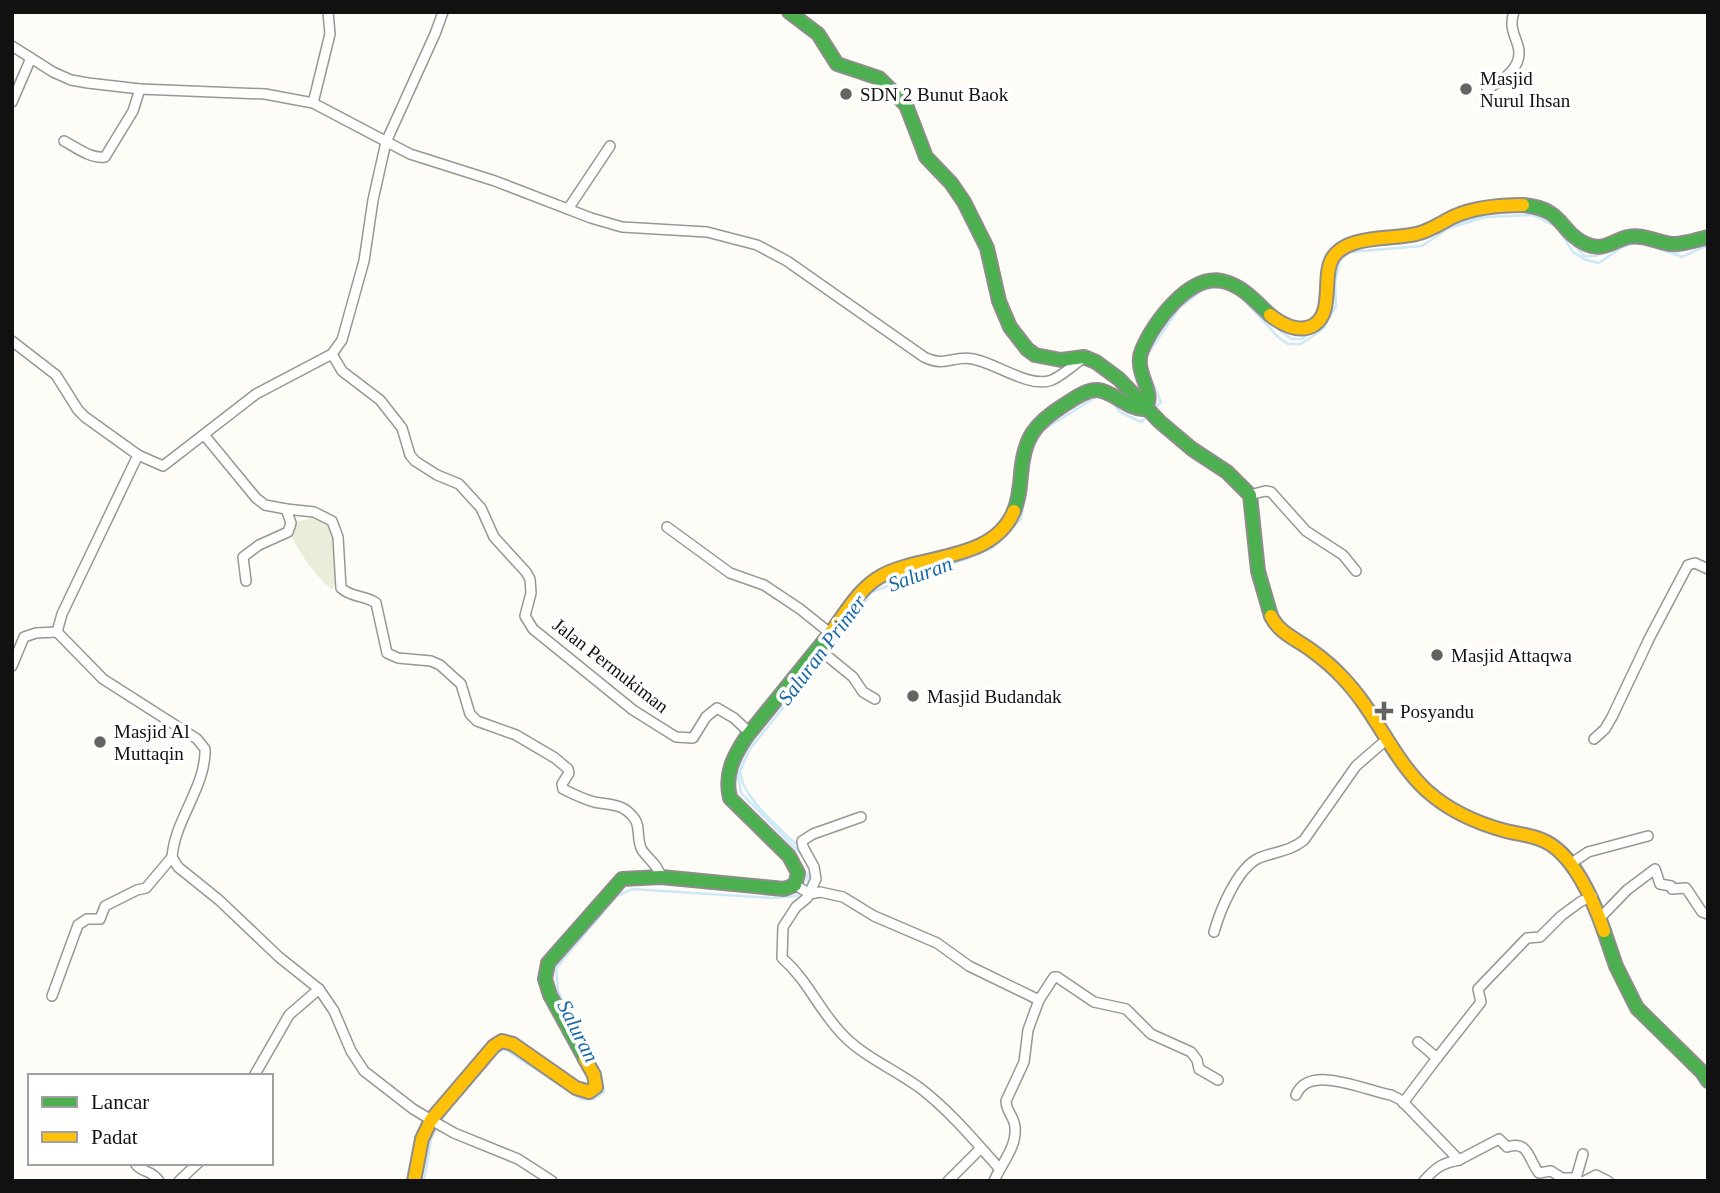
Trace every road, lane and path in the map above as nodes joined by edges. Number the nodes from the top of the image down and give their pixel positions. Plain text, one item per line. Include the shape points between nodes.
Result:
1 (328, 12) edge
2 (443, 12) edge
3 (789, 12) edge
4 (1514, 12) edge
5 (12, 46) edge
6 (31, 58) junction
7 (140, 89) junction
8 (1487, 89) dead end
9 (12, 102) edge
10 (313, 103) junction
11 (64, 141) dead end
12 (386, 142) junction
13 (610, 146) dead end
14 (568, 209) junction
15 (1708, 237) edge
16 (12, 341) edge
17 (332, 355) junction
18 (1084, 357) junction
19 (1147, 408) junction
20 (205, 436) junction
21 (138, 455) junction
22 (1250, 495) junction
23 (286, 509) junction
24 (667, 527) dead end
25 (1708, 569) edge
26 (1356, 571) dead end
27 (246, 580) dead end
28 (57, 631) junction
29 (830, 633) junction
30 (823, 652) junction
31 (12, 657) edge
32 (12, 666) edge
33 (875, 699) dead end
34 (750, 733) junction
35 (1594, 739) dead end
36 (1386, 740) junction
37 (861, 817) dead end
38 (1648, 836) dead end
39 (172, 855) junction
40 (1570, 864) junction
41 (661, 877) junction
42 (803, 889) junction
43 (1592, 896) junction
44 (1708, 914) edge
45 (1600, 918) junction
46 (1214, 932) dead end
47 (319, 989) junction
48 (51, 995) dead end
49 (1039, 1000) junction
50 (1418, 1042) dead end
51 (1437, 1058) junction
52 (1706, 1073) edge
53 (255, 1074) edge
54 (1218, 1080) dead end
55 (1296, 1094) dead end
56 (1403, 1103) junction
57 (432, 1121) junction
58 (981, 1147) junction
59 (1583, 1154) dead end
60 (1459, 1160) junction
61 (137, 1165) edge
62 (196, 1165) edge
63 (999, 1168) junction
64 (1580, 1180) edge
65 (159, 1181) edge
66 (179, 1181) edge
67 (414, 1181) edge
68 (552, 1181) edge
69 (948, 1181) edge
70 (994, 1181) edge
71 (1424, 1181) edge
72 (1608, 1181) edge

1 - 10 street via 330,34
2 - 12 street
3 - 18 street via 811,26 837,64 879,78 906,105 926,157 964,202 987,248 999,301 1010,327 1027,349 1061,360
4 - 8 street via 1511,21 1517,63
5 - 6 street
6 - 7 street via 71,80
6 - 9 street
7 - 10 street via 265,94
7 - 11 street via 133,111 105,157 100,159
10 - 12 street
12 - 14 street
12 - 17 street via 364,261 349,320
13 - 14 street
14 - 18 street via 622,227 707,232 763,248 937,363 973,359 1035,382 1049,382
15 - 19 street via 1669,244 1640,235 1595,247 1542,207 1466,212 1422,232 1371,239 1335,253 1321,315 1313,325 1300,328 1279,322 1234,285 1204,280 1180,295 1140,352 1137,366 1150,396
16 - 21 street via 55,375 85,417
17 - 20 street via 256,394
17 - 34 street, Jalan Permukiman via 342,371 380,400 402,428 415,461 459,484 481,508 495,537 530,579 525,616 533,629 633,710 676,737 691,739 718,708
18 - 19 street via 1114,375
19 - 22 street
19 - 29 street via 1134,410 1108,392 1096,390 1043,418 1032,429 1022,452 1019,499 999,533 974,546 873,579
20 - 21 street via 163,466
20 - 23 street via 261,503
21 - 28 street
22 - 26 street via 1271,492 1306,531 1343,555
22 - 36 street via 1258,571 1276,627 1343,678
23 - 27 street via 289,530 243,557
23 - 41 street via 314,512 332,521 338,537 341,588 376,603 387,653 440,665 461,684 470,714 477,721 516,735 568,769 563,789 624,808 636,820 642,849
24 - 29 street via 730,573 764,585
25 - 35 street via 1688,565 1612,717
28 - 31 street via 27,632
28 - 32 street via 24,637
28 - 39 street via 103,679 197,739 205,749 202,771
29 - 30 street
30 - 33 street
30 - 34 street
34 - 42 street via 732,761 726,786 730,798 789,856
36 - 40 street via 1409,773 1442,803 1463,817 1549,843
36 - 46 street via 1356,766 1304,840 1246,868
37 - 42 street via 802,841 816,873 815,884
38 - 40 street via 1588,852
39 - 47 street via 178,867
39 - 48 street via 146,888 105,906 100,919 78,925
40 - 43 street
41 - 42 street
41 - 57 street via 622,880 548,963 545,979 550,995 594,1075 594,1089 576,1088 502,1041
42 - 49 street via 843,897
42 - 58 street via 804,902 783,928 782,958 844,1036 946,1109
43 - 45 street
43 - 51 street via 1540,937 1527,939 1497,967 1478,989 1481,1002
44 - 45 street via 1686,888 1660,884 1655,869
45 - 52 street via 1637,1008
47 - 53 street via 289,1015
47 - 57 street via 364,1071
49 - 54 street via 1057,976 1094,1002 1126,1009 1151,1034 1191,1052 1199,1069
49 - 63 street via 1028,1030 1024,1062 1008,1093 1006,1107 1015,1124 1015,1137
50 - 51 street
51 - 56 street
55 - 56 street via 1301,1086 1320,1078 1391,1094
56 - 60 street
57 - 67 street via 422,1139
57 - 68 street via 518,1159
58 - 63 street
58 - 69 street
59 - 64 street
60 - 64 street via 1499,1139 1507,1147 1524,1147 1539,1173 1551,1171
60 - 71 street via 1436,1167
61 - 65 street via 153,1172
62 - 66 street
63 - 70 street
64 - 72 street via 1596,1175

